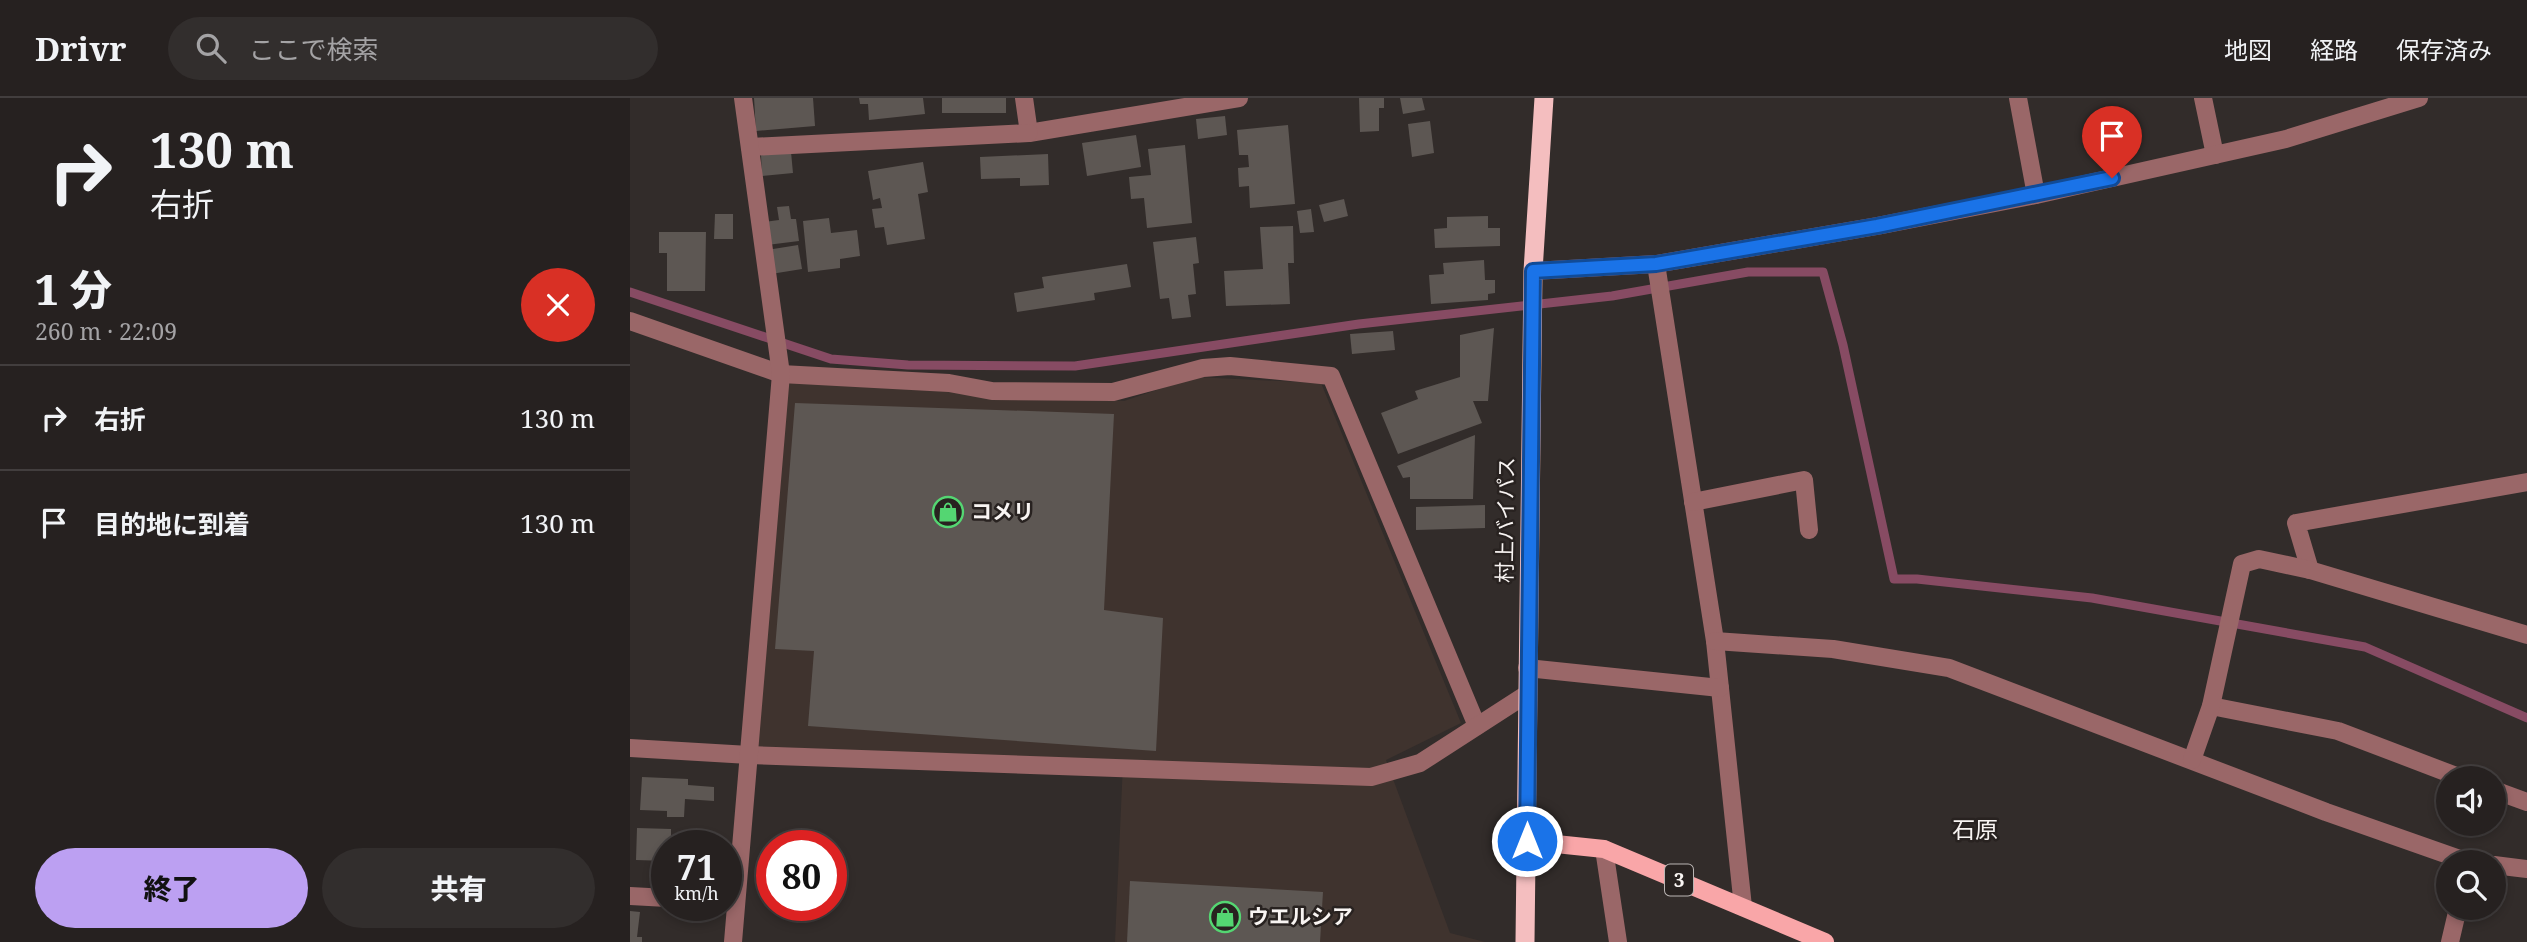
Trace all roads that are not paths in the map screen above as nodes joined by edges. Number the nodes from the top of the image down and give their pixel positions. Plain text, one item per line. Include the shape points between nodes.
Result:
1 (743, 98) edge
2 (1024, 98) edge
3 (1239, 98) edge
4 (1544, 98) edge
5 (2018, 98) edge
6 (2203, 98) edge
7 (2419, 98) edge
8 (1029, 133) junction
9 (750, 146) junction
10 (2215, 155) junction
11 (2036, 195) junction
12 (1656, 264) junction
13 (1533, 271) junction
14 (630, 321) edge
15 (781, 374) junction
16 (2527, 482) edge
17 (1693, 502) junction
18 (1809, 530) dead end
19 (2310, 570) junction
20 (2527, 635) edge
21 (1715, 641) junction
22 (1527, 668) junction
23 (1720, 688) junction
24 (1527, 694) junction
25 (2211, 706) junction
26 (1477, 726) junction
27 (630, 748) edge
28 (749, 755) junction
29 (2192, 760) junction
30 (2436, 768) edge
31 (2506, 794) edge
32 (2527, 802) edge
33 (740, 830) edge
34 (1527, 841) junction
35 (1604, 849) junction
36 (2436, 850) edge
37 (2506, 866) edge
38 (2527, 869) edge
39 (630, 896) edge
40 (651, 897) edge
41 (1742, 907) junction
42 (2455, 920) edge
43 (732, 921) edge
44 (733, 942) edge
45 (1525, 942) edge
46 (1618, 942) edge
47 (1825, 942) edge
48 (2450, 942) edge

1 - 9 street
2 - 8 street
3 - 8 street
4 - 13 highway, 村上バイパス
5 - 11 street
6 - 10 street
7 - 10 street via 2286,139
8 - 9 street
9 - 15 street
10 - 11 street
11 - 12 street
12 - 13 street
12 - 17 street
13 - 22 highway, 村上バイパス
14 - 15 street
15 - 26 street via 949,383 992,391 1113,392 1203,368 1230,366 1331,376
15 - 28 street
16 - 19 street via 2296,523
17 - 18 street via 1804,480
17 - 21 street
19 - 20 street
19 - 25 street via 2259,559 2242,564
21 - 23 street
21 - 29 street via 1833,649 1949,668
22 - 23 street
22 - 24 highway, 村上バイパス
23 - 41 street
24 - 26 street
24 - 34 highway, 村上バイパス
25 - 29 street
25 - 30 street via 2338,731
26 - 28 street via 1420,763 1371,777
27 - 28 street
28 - 33 street
29 - 36 street
31 - 32 street
34 - 35 main road, 3
34 - 45 highway, 村上バイパス
35 - 41 main road, 3
35 - 46 street
37 - 38 street
39 - 40 street
41 - 47 main road, 3
42 - 48 street
43 - 44 street

